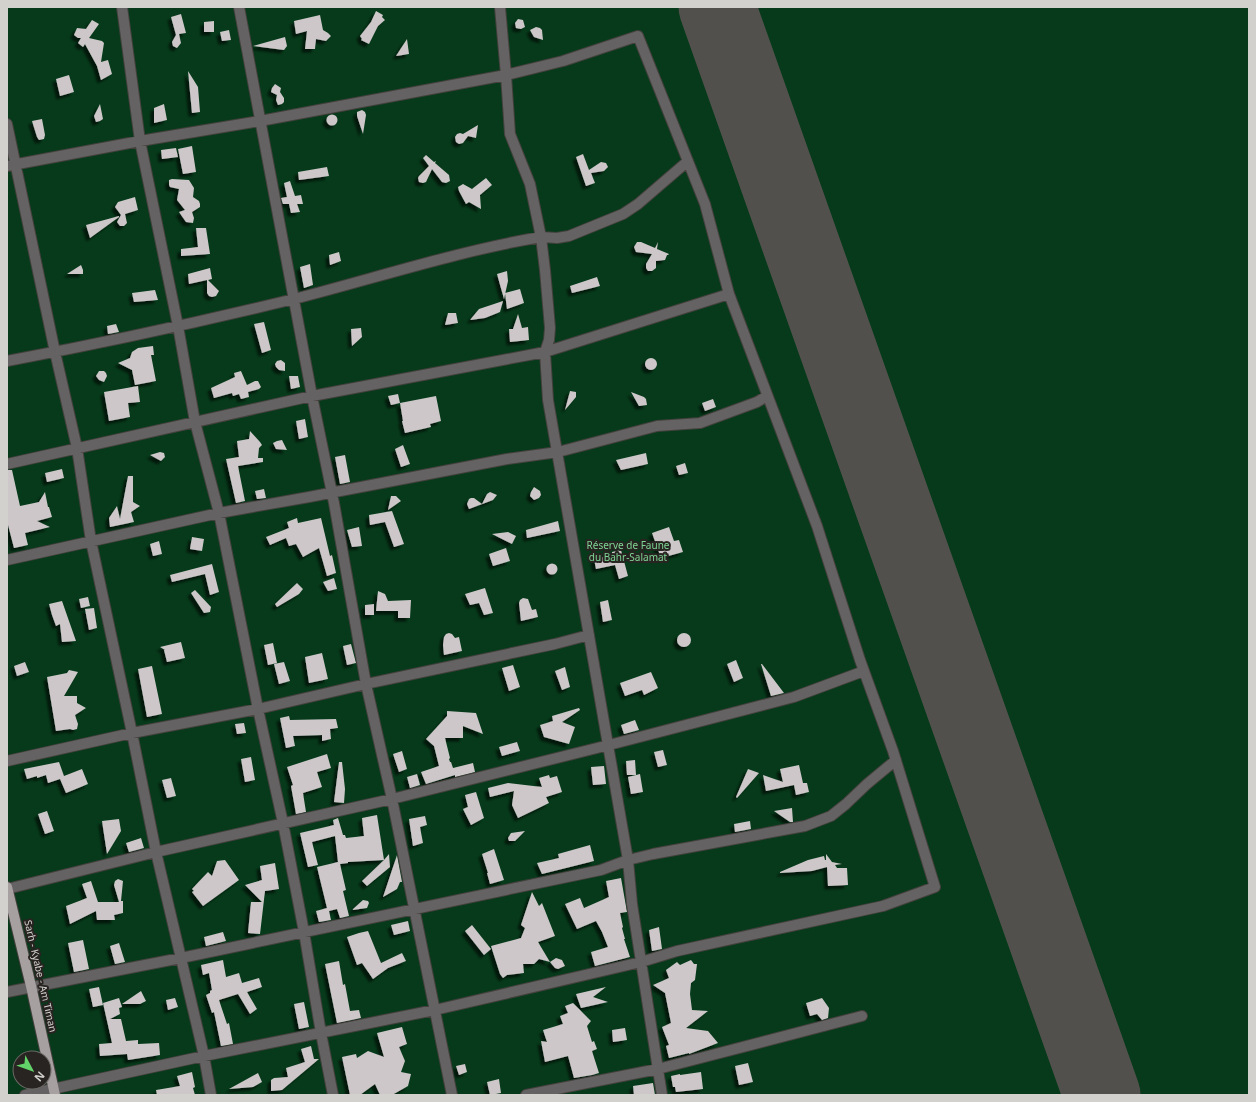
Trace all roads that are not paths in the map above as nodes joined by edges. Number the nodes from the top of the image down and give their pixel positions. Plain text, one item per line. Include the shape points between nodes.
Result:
1 (122, 7) edge
2 (238, 7) edge
3 (500, 7) edge
4 (506, 75) junction
5 (260, 121) junction
6 (7, 124) edge
7 (140, 141) junction
8 (688, 161) junction
9 (11, 164) edge
10 (541, 237) junction
11 (729, 294) junction
12 (294, 299) junction
13 (178, 326) junction
14 (54, 352) junction
15 (545, 352) junction
16 (7, 361) edge
17 (312, 396) junction
18 (767, 396) junction
19 (195, 422) junction
20 (78, 448) junction
21 (558, 452) junction
22 (7, 464) edge
23 (331, 492) junction
24 (219, 513) junction
25 (91, 541) junction
26 (7, 560) edge
27 (589, 635) junction
28 (864, 671) junction
29 (366, 684) junction
30 (258, 709) junction
31 (132, 733) junction
32 (609, 745) junction
33 (896, 760) junction
34 (7, 761) edge
35 (392, 799) junction
36 (283, 823) junction
37 (156, 852) junction
38 (628, 860) junction
39 (7, 888) edge
40 (413, 909) junction
41 (304, 932) junction
42 (181, 958) junction
43 (641, 962) junction
44 (31, 986) junction
45 (7, 992) edge
46 (435, 1010) junction
47 (862, 1016) dead end
48 (321, 1033) junction
49 (204, 1056) junction
50 (658, 1069) junction
51 (54, 1092) edge
52 (25, 1095) edge
53 (212, 1095) edge
54 (333, 1095) edge
55 (452, 1095) edge
56 (526, 1095) edge
57 (662, 1095) edge

1 - 7 street
2 - 5 street
3 - 4 street
4 - 5 street
4 - 8 street via 563,62 638,36
4 - 10 street via 510,134 530,184
5 - 7 street
5 - 12 street
6 - 9 street
7 - 9 street
7 - 13 street
8 - 10 street via 623,214 569,236
8 - 11 street via 705,204
9 - 14 street
10 - 12 street via 504,244
10 - 15 street via 550,328
11 - 15 street
11 - 18 street
12 - 13 street
12 - 17 street
13 - 14 street
13 - 19 street
14 - 16 street
14 - 20 street
15 - 17 street
15 - 21 street via 548,400
17 - 19 street
17 - 23 street
18 - 21 street via 700,423 657,426
18 - 28 street via 817,526
19 - 20 street
19 - 24 street
20 - 22 street
20 - 25 street
21 - 23 street
21 - 27 street
23 - 24 street
23 - 29 street
24 - 25 street
24 - 30 street
25 - 26 street
25 - 31 street
27 - 29 street
27 - 32 street
28 - 32 street via 794,697
28 - 33 street
29 - 30 street
29 - 35 street
30 - 31 street
30 - 36 street
31 - 34 street
31 - 37 street
32 - 35 street
32 - 38 street
33 - 38 street via 831,816 805,826
33 - 43 street via 935,887 883,906
35 - 36 street
35 - 40 street
36 - 37 street
36 - 41 street
37 - 39 street
37 - 42 street
38 - 40 street via 600,870
38 - 43 street
39 - 44 main road, Sarh - Kyabe - Am Timan
40 - 41 street
40 - 46 street
41 - 42 street
41 - 48 street
42 - 44 street
42 - 49 street
43 - 46 street
43 - 50 street
44 - 45 street
44 - 51 main road, Sarh - Kyabe - Am Timan
46 - 48 street
46 - 55 street
47 - 50 street
48 - 49 street
48 - 54 street
49 - 51 street
49 - 53 street
50 - 56 street
50 - 57 street
51 - 52 street

